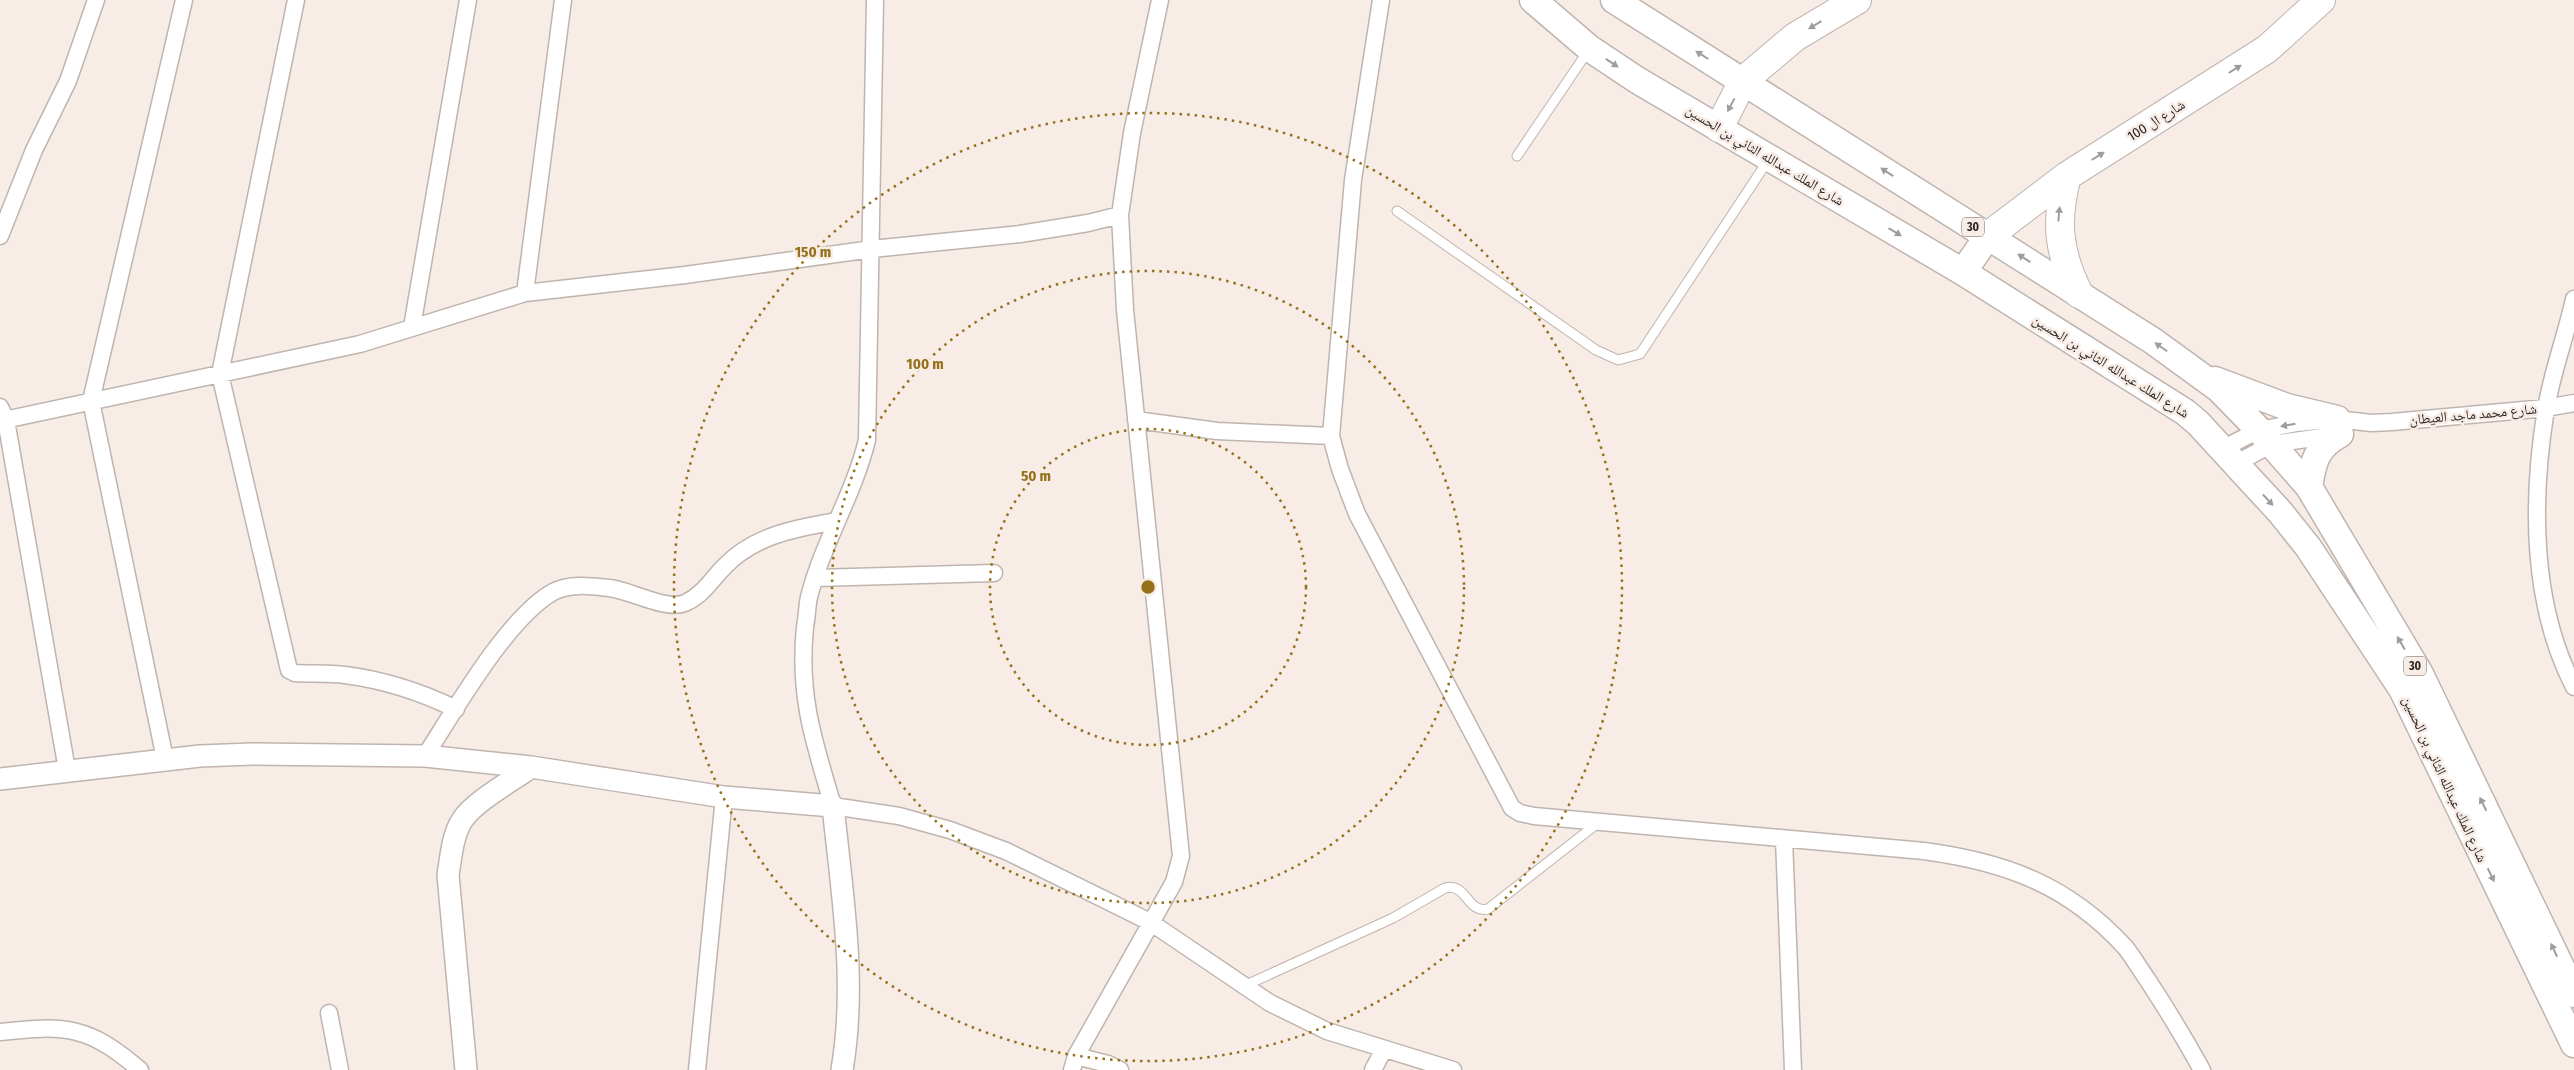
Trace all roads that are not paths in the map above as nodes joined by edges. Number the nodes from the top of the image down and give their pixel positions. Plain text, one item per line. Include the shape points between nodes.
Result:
1 (96, 0) edge
2 (184, 0) edge
3 (296, 0) edge
4 (468, 0) edge
5 (563, 0) edge
6 (875, 0) edge
7 (1160, 0) edge
8 (1381, 0) edge
9 (1533, 0) edge
10 (1614, 0) edge
11 (1856, 0) edge
12 (2321, 0) edge
13 (1590, 48) junction
14 (1743, 81) junction
15 (1719, 128) junction
16 (1517, 156) dead end
17 (1769, 159) junction
18 (2067, 176) junction
19 (1397, 211) dead end
20 (1120, 215) junction
21 (0, 236) edge
22 (1988, 236) junction
23 (872, 249) junction
24 (1963, 272) junction
25 (526, 293) junction
26 (2080, 294) junction
27 (2574, 299) edge
28 (412, 327) junction
29 (220, 374) junction
30 (2200, 374) junction
31 (91, 401) junction
32 (2574, 402) edge
33 (2546, 408) junction
34 (2, 416) edge
35 (1136, 420) junction
36 (2339, 427) junction
37 (1331, 436) junction
38 (2265, 437) junction
39 (2228, 457) junction
40 (2309, 487) junction
41 (837, 521) junction
42 (994, 573) dead end
43 (816, 578) junction
44 (2574, 687) edge
45 (456, 708) junction
46 (425, 756) junction
47 (165, 759) junction
48 (531, 768) junction
49 (68, 770) junction
50 (0, 779) edge
51 (724, 797) junction
52 (833, 806) junction
53 (1600, 822) junction
54 (1784, 839) junction
55 (1150, 922) junction
56 (1244, 986) junction
57 (2574, 994) edge
58 (330, 1012) dead end
59 (0, 1032) edge
60 (2574, 1044) edge
61 (1384, 1049) junction
62 (1074, 1063) edge
63 (140, 1070) edge
64 (340, 1070) edge
65 (466, 1070) edge
66 (697, 1070) edge
67 (842, 1070) edge
68 (1120, 1070) edge
69 (1373, 1070) edge
70 (1453, 1070) edge
71 (1793, 1070) edge
72 (2202, 1070) edge

1 - 21 street via 68,81 34,150
2 - 31 street
3 - 29 street
4 - 28 street
5 - 25 street
6 - 23 street
7 - 20 street via 1132,133
8 - 37 street via 1353,180
9 - 13 main road, شارع الملك عبدالله الثاني بن الحسين / 30
14 -> 10 main road, شارع الملك عبدالله الثاني بن الحسين / 30
11 -> 14 highway via 1795,37
18 -> 12 highway, شارع ال 100 via 2267,49
13 -> 15 main road, شارع الملك عبدالله الثاني بن الحسين / 30
13 - 16 lane
14 -> 15 highway
22 -> 14 main road, شارع الملك عبدالله الثاني بن الحسين / 30
15 - 17 main road, شارع الملك عبدالله الثاني بن الحسين / 30
17 - 19 lane via 1640,354 1618,360 1596,350
17 -> 24 main road, شارع الملك عبدالله الثاني بن الحسين / 30
18 - 22 highway, شارع ال 100
26 -> 18 highway via 2068,272 2060,240 2061,199
20 - 23 street via 1020,234
20 - 35 street
22 - 24 main road
26 -> 22 main road, شارع الملك عبدالله الثاني بن الحسين / 30
23 - 25 street
23 - 41 street via 867,440 860,472
24 - 39 main road, شارع الملك عبدالله الثاني بن الحسين / 30 via 2185,412
25 - 28 street
30 -> 26 main road, شارع الملك عبدالله الثاني بن الحسين / 30
27 - 33 street
28 - 29 street via 360,344
29 - 31 street
29 - 45 street via 289,670 294,673 344,675 393,685 424,693
36 -> 30 main road
30 - 38 main road, شارع الملك عبدالله الثاني بن الحسين / 30
31 - 34 street
31 - 47 street
32 - 33 street, شارع محمد ماجد العيطان
33 - 36 street, شارع محمد ماجد العيطان
33 - 44 street via 2538,492 2545,607 2554,641
34 - 49 street
35 - 37 street via 1217,431
35 - 55 street via 1181,841 1181,856 1174,882
36 - 38 street, شارع محمد ماجد العيطان
36 - 40 main road via 2320,449
37 - 53 street via 1357,514 1512,808 1520,814
38 - 39 street, شارع محمد ماجد العيطان
38 - 40 main road, شارع الملك عبدالله الثاني بن الحسين / 30
39 -> 60 main road, شارع الملك عبدالله الثاني بن الحسين / 30 via 2308,547 2402,689
57 -> 40 main road, شارع الملك عبدالله الثاني بن الحسين / 30 via 2420,674
41 - 43 street
41 - 45 street via 788,529 755,543 724,567 695,598 683,604 653,602 612,588 583,585 554,592 530,609 514,627
42 - 43 street
43 - 52 street via 809,598 802,659 805,703
45 - 46 street
46 - 47 street via 252,754
46 - 48 street
47 - 49 street
48 - 51 street
48 - 65 street via 475,806 462,820 452,849 448,876
49 - 50 street
51 - 52 street
51 - 66 street
52 - 55 street via 899,816 950,830 1006,851
52 - 67 street via 849,966 849,1014
53 - 54 street
53 - 56 lane via 1488,909 1474,907 1459,888 1445,888 1393,918
54 - 71 street
54 - 72 street via 1970,857 2014,870 2056,890 2093,917 2126,949 2161,1000
55 - 56 street
55 - 62 street
56 - 61 street via 1270,1004 1327,1031
58 - 64 street
59 - 63 street via 46,1027 92,1036 121,1053
61 - 69 street
61 - 70 street
62 - 68 street via 1108,1064

